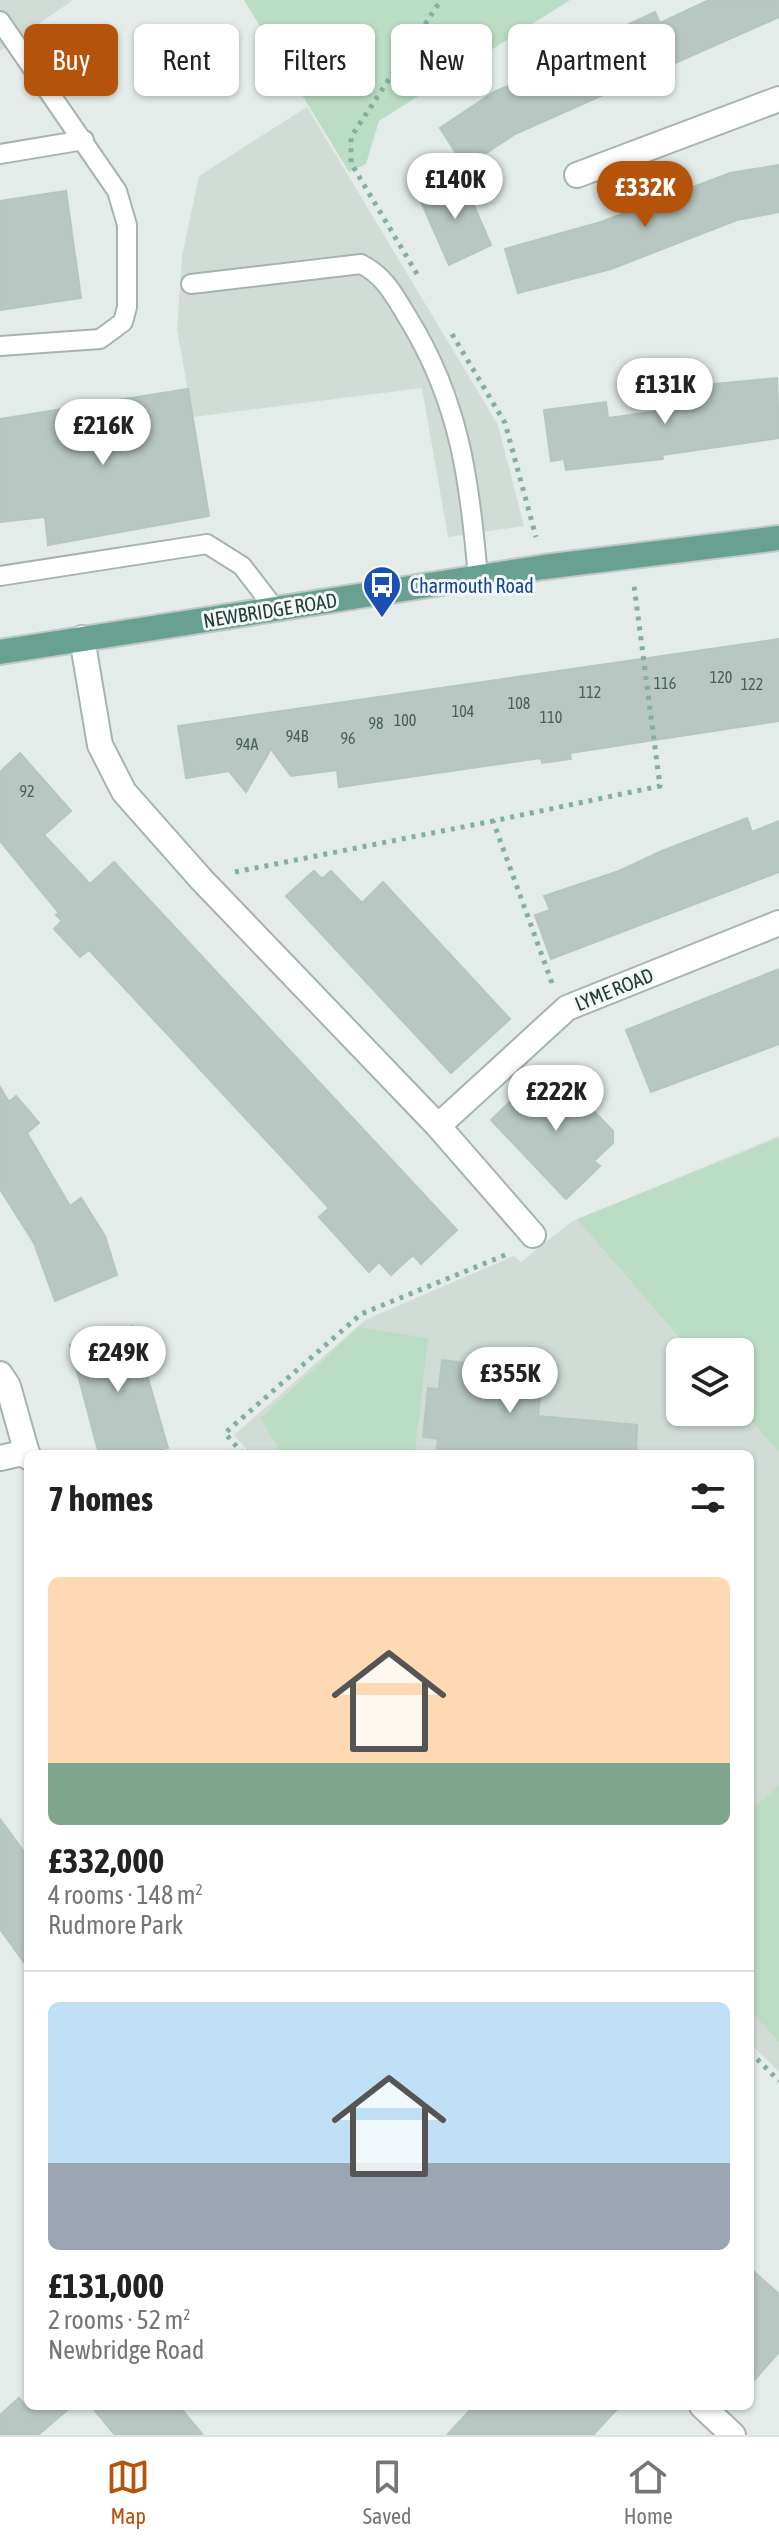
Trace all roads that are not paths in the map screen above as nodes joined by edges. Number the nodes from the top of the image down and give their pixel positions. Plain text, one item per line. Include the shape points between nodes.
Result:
1 (0, 21) edge
2 (779, 99) edge
3 (84, 140) junction
4 (0, 154) edge
5 (577, 175) dead end
6 (191, 284) dead end
7 (0, 346) edge
8 (779, 538) edge
9 (0, 576) edge
10 (478, 578) junction
11 (275, 609) junction
12 (82, 638) junction
13 (0, 652) edge
14 (779, 923) edge
15 (438, 1126) junction
16 (533, 1235) road end
17 (0, 1374) edge
18 (26, 1450) edge
19 (24, 1455) edge
20 (0, 1458) edge
21 (706, 2410) edge
22 (733, 2435) edge

1 - 3 lane
2 - 5 street
3 - 4 lane
3 - 7 lane via 117,191 127,225 123,322 100,339
6 - 10 lane via 361,264 381,274 425,346 451,403 470,485
8 - 10 main road, NEWBRIDGE ROAD
9 - 11 lane via 207,544 242,566
10 - 11 main road, NEWBRIDGE ROAD
11 - 12 main road, NEWBRIDGE ROAD
12 - 13 main road, NEWBRIDGE ROAD
12 - 15 street via 100,745 124,792
14 - 15 street, LYME ROAD via 563,1011
15 - 16 street
17 - 18 street
19 - 20 street
21 - 22 street

